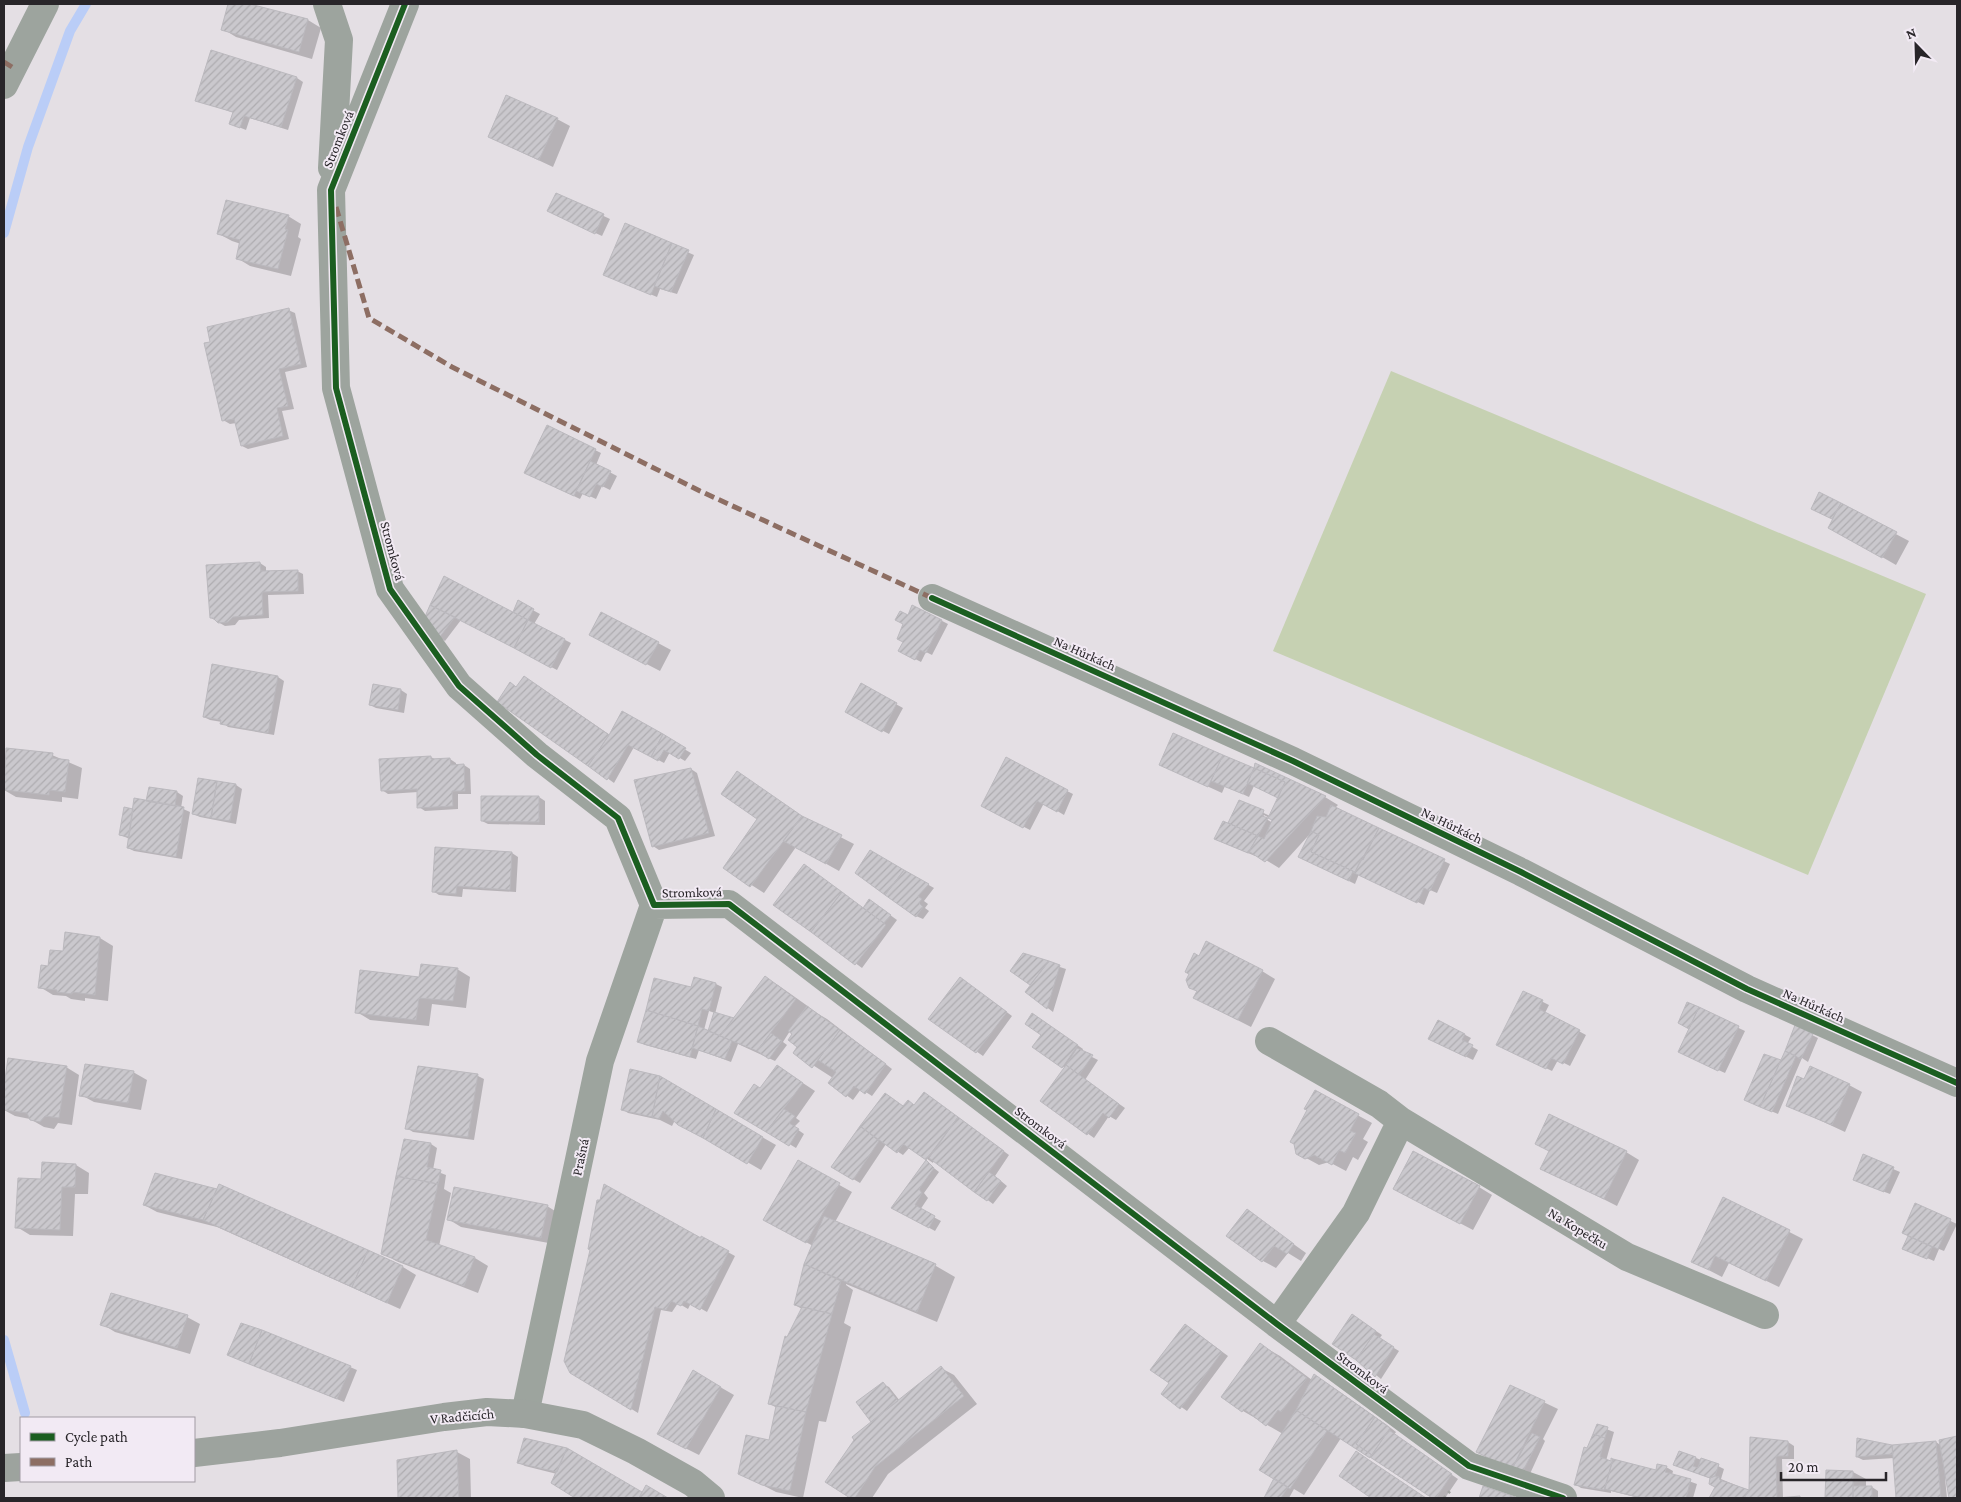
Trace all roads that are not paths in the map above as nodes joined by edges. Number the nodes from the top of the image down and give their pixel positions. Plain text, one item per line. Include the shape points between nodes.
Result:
1 (45, 4) edge
2 (327, 4) edge
3 (405, 4) edge
4 (7, 72) edge
5 (331, 190) junction
6 (932, 598) dead end
7 (654, 905) junction
8 (1269, 1042) dead end
9 (1957, 1083) edge
10 (1401, 1121) junction
11 (1765, 1315) dead end
12 (1277, 1324) junction
13 (526, 1414) junction
14 (195, 1453) edge
15 (20, 1467) edge
16 (4, 1468) edge
17 (711, 1498) edge
18 (1562, 1498) edge

1 - 4 street
2 - 5 street, Stromková via 340,40
3 - 5 street, Stromková
5 - 7 street, Stromková via 336,388 390,589 459,686 537,755 618,818
6 - 9 street, Na Hůrkách via 1293,761 1521,872 1747,989
7 - 12 street, Stromková via 729,904
7 - 13 street, Prašná via 600,1061
8 - 10 street, Na Kopečku via 1379,1104
10 - 11 street, Na Kopečku via 1627,1257
10 - 12 street via 1356,1214
12 - 18 street, Stromková via 1469,1466
13 - 14 street, V Radčicích via 487,1412 444,1417
13 - 17 street, V Radčicích via 583,1425 693,1483
15 - 16 street

